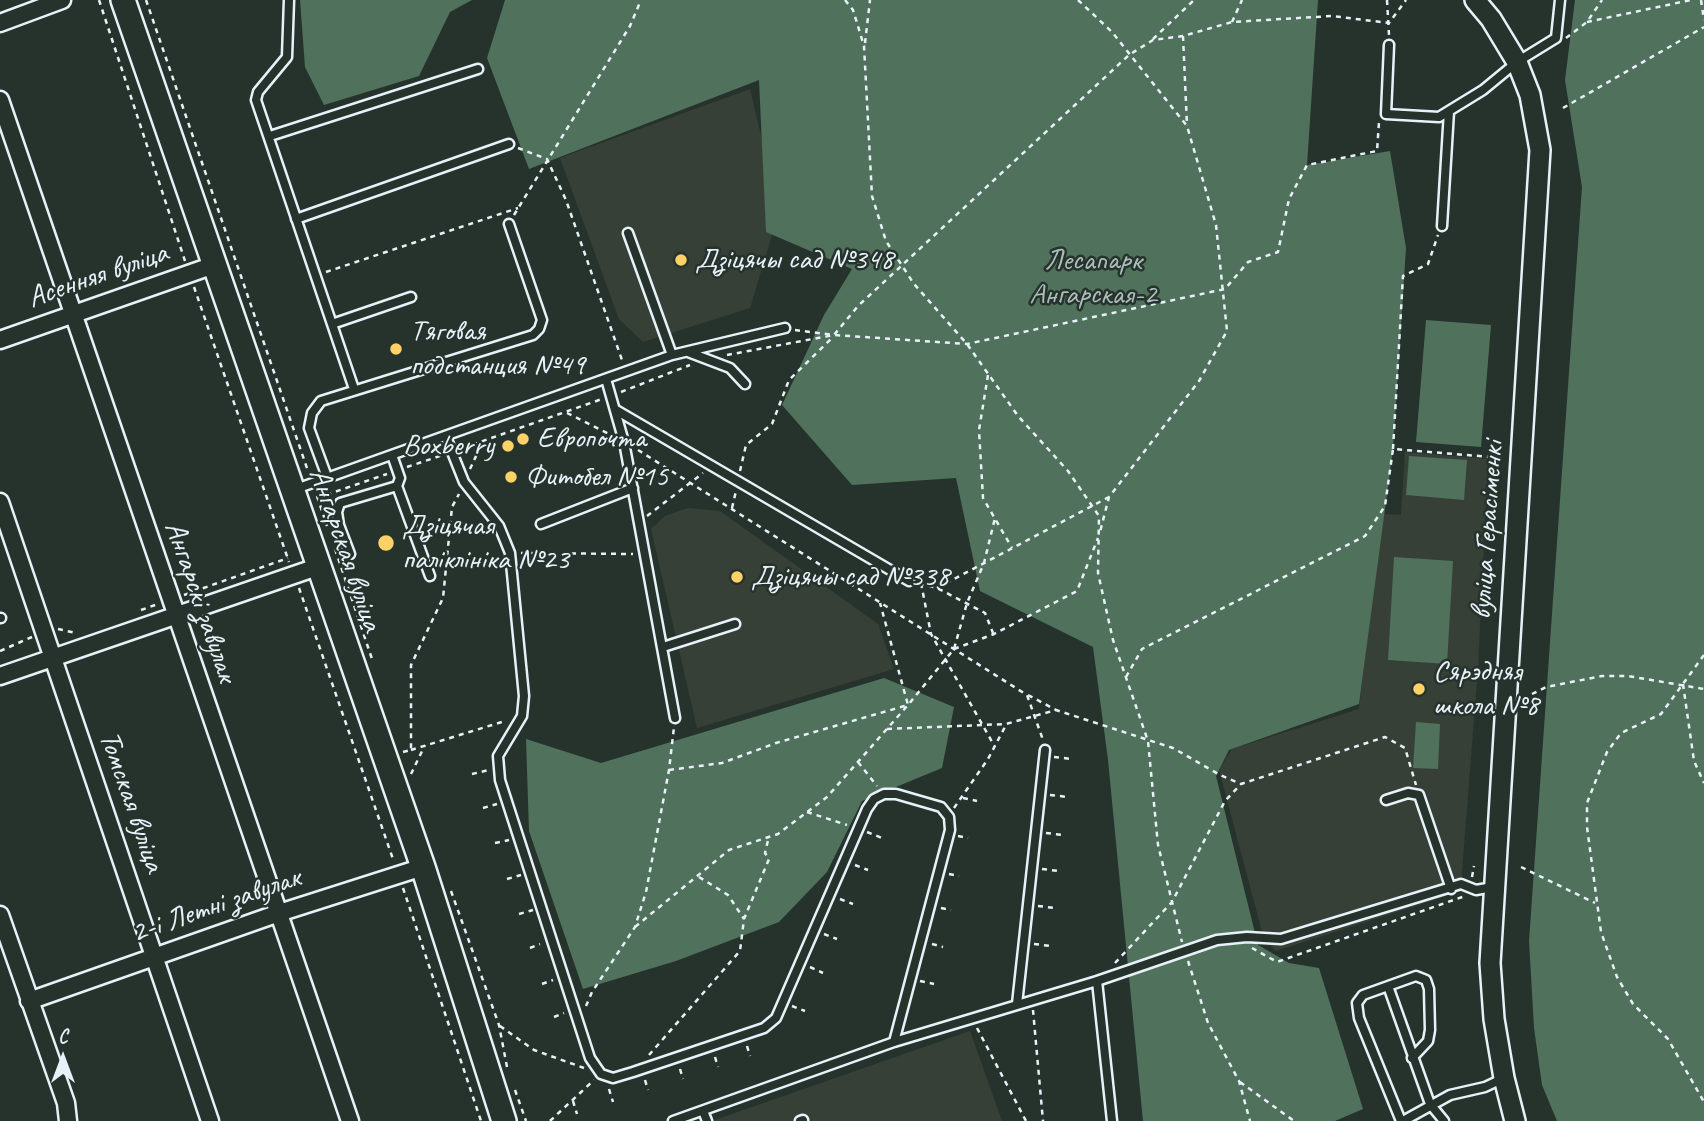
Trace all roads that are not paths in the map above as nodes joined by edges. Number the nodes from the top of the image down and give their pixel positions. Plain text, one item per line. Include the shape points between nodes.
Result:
1 (62, 0) edge
2 (123, 0) edge
3 (289, 0) edge
4 (1475, 0) edge
5 (1560, 0) edge
6 (0, 23) edge
7 (1389, 45) road end
8 (1517, 62) junction
9 (478, 69) dead end
10 (0, 100) edge
11 (1449, 111) junction
12 (270, 136) junction
13 (509, 144) road end
14 (296, 219) junction
15 (509, 224) road end
16 (1442, 226) road end
17 (628, 233) dead end
18 (214, 265) junction
19 (411, 297) dead end
20 (73, 315) junction
21 (332, 324) junction
22 (785, 328) road end
23 (0, 340) edge
24 (684, 351) junction
25 (672, 355) junction
26 (606, 379) junction
27 (745, 384) dead end
28 (354, 389) junction
29 (616, 410) junction
30 (446, 436) junction
31 (392, 455) junction
32 (327, 477) junction
33 (397, 485) junction
34 (302, 487) junction
35 (632, 488) junction
36 (0, 502) edge
37 (541, 524) dead end
38 (350, 554) dead end
39 (317, 567) junction
40 (430, 576) dead end
41 (909, 581) road end
42 (175, 616) junction
43 (735, 624) dead end
44 (663, 646) junction
45 (53, 657) junction
46 (0, 676) edge
47 (675, 719) road end
48 (1045, 753) road end
49 (1386, 800) dead end
50 (423, 867) junction
51 (1493, 887) junction
52 (1451, 889) junction
53 (279, 913) junction
54 (0, 915) edge
55 (154, 958) junction
56 (1097, 981) junction
57 (1388, 986) junction
58 (29, 1001) junction
59 (1017, 1004) junction
60 (894, 1042) junction
61 (1412, 1058) junction
62 (1504, 1078) junction
63 (1430, 1104) junction
64 (703, 1111) junction
65 (68, 1121) edge
66 (210, 1121) edge
67 (350, 1121) edge
68 (504, 1121) edge
69 (673, 1121) edge
70 (707, 1121) edge
71 (1112, 1121) edge
72 (1402, 1121) edge
73 (1444, 1121) edge
74 (1515, 1121) edge

1 - 6 street
2 - 18 main road, Ангарская вуліца
3 - 12 lane via 287,57 256,100
4 - 8 street, вуліца Герасіменкі
5 - 8 lane via 1556,38
7 - 11 lane via 1386,114 1439,117
8 - 11 lane
8 - 51 street, вуліца Герасіменкі via 1536,122 1541,174
9 - 12 lane
10 - 20 street, Ангарскі завулак
11 - 16 lane
12 - 14 lane
13 - 14 lane
14 - 21 lane
15 - 28 lane via 542,320 539,329 533,335
17 - 25 lane
18 - 20 street, Асенняя вуліца
18 - 34 main road, Ангарская вуліца
19 - 21 lane
20 - 23 street, Асенняя вуліца
20 - 42 street, Ангарскі завулак
21 - 28 lane
22 - 24 lane
24 - 25 lane
24 - 27 lane via 730,368
25 - 26 lane
26 - 29 lane
26 - 30 lane
28 - 32 lane via 321,401 312,413 309,428
29 - 35 lane
29 - 41 lane
30 - 31 lane
30 - 60 lane via 464,482 499,526 510,553 524,696 522,716 501,746 503,791 590,1058 601,1074 613,1078 633,1072 764,1028 776,1018 867,809 884,794 941,807 950,830
31 - 32 lane
31 - 33 lane
32 - 34 lane
33 - 38 lane via 340,503 339,525
33 - 40 lane
34 - 39 main road, Ангарская вуліца
35 - 37 lane
35 - 44 lane
36 - 45 street, Томская вуліца
39 - 42 street
39 - 50 main road, Ангарская вуліца
42 - 45 street
42 - 53 street, Ангарскі завулак
43 - 44 lane
44 - 47 lane
45 - 46 street
45 - 55 street, Томская вуліца
48 - 59 lane
49 - 52 lane via 1408,793 1419,795
50 - 53 street, 2-і Летні завулак
50 - 68 main road, Ангарская вуліца
51 - 52 lane via 1461,884
51 - 62 street, вуліца Герасіменкі via 1490,963
52 - 56 lane via 1281,939 1234,938
53 - 55 street, 2-і Летні завулак
53 - 67 street, Ангарскі завулак
54 - 58 street
55 - 58 street, 2-і Летні завулак
55 - 66 street, Томская вуліца
56 - 59 lane
56 - 71 lane
57 - 61 lane
57 - 61 lane via 1416,976 1426,980 1428,1041
57 - 72 lane via 1363,995 1357,1003
58 - 65 street via 66,1103
59 - 60 lane
60 - 64 lane
61 - 63 lane
62 - 63 lane
62 - 74 street, вуліца Герасіменкі
63 - 72 lane
63 - 73 lane
64 - 69 lane
64 - 70 lane

